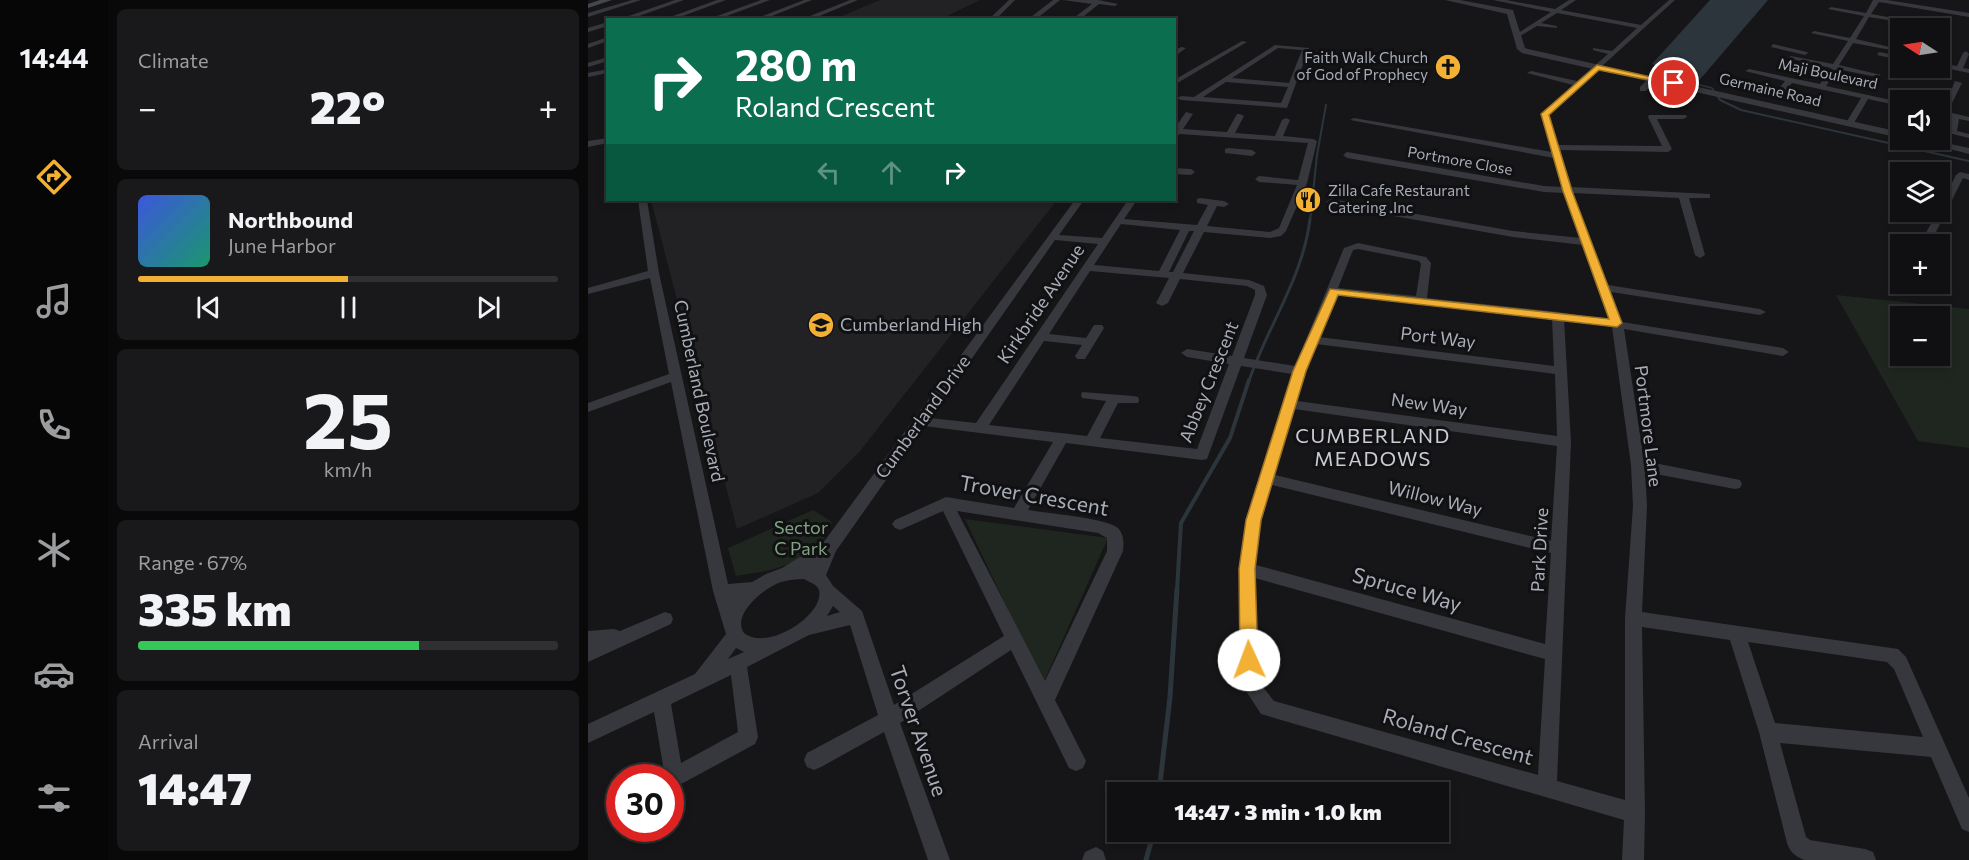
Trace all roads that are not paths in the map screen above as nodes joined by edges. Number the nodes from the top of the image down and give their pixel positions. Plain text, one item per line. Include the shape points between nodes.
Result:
1 (638, 0) edge
2 (681, 0) edge
3 (723, 0) edge
4 (767, 0) edge
5 (809, 0) edge
6 (855, 0) edge
7 (1012, 0) edge
8 (1058, 0) edge
9 (1066, 0) edge
10 (1449, 0) edge
11 (1496, 0) edge
12 (1573, 0) edge
13 (1672, 0) edge
14 (1877, 0) edge
15 (1537, 1) edge
16 (1098, 2) junction
17 (1837, 2) dead end
18 (592, 3) edge
19 (609, 4) edge
20 (1115, 4) dead end
21 (1564, 7) junction
22 (1576, 9) dead end
23 (1555, 12) junction
24 (641, 13) junction
25 (1911, 14) dead end
26 (588, 15) edge
27 (1868, 15) junction
28 (1969, 15) edge
29 (626, 18) edge
30 (671, 18) edge
31 (715, 18) edge
32 (760, 18) edge
33 (808, 18) edge
34 (993, 18) edge
35 (1033, 18) edge
36 (1077, 18) edge
37 (1909, 18) edge
38 (1890, 21) edge
39 (1536, 24) junction
40 (606, 25) edge
41 (1820, 26) dead end
42 (1555, 27) dead end
43 (1643, 27) junction
44 (588, 30) edge
45 (1517, 36) junction
46 (588, 40) edge
47 (606, 40) edge
48 (1851, 41) junction
49 (599, 42) junction
50 (1244, 42) dead end
51 (588, 46) edge
52 (1773, 46) dead end
53 (1183, 48) dead end
54 (1595, 49) dead end
55 (1797, 51) junction
56 (1889, 52) joint
57 (1176, 53) edge
58 (1614, 53) junction
59 (1874, 53) dead end
60 (1966, 53) dead end
61 (606, 60) edge
62 (1215, 60) junction
63 (1225, 62) dead end
64 (1837, 63) junction
65 (1235, 64) dead end
66 (588, 65) edge
67 (1963, 65) edge
68 (1245, 67) junction
69 (1597, 67) junction
70 (1883, 68) dead end
71 (606, 71) edge
72 (1749, 71) dead end
73 (1969, 71) edge
74 (1530, 73) dead end
75 (1176, 74) edge
76 (588, 75) edge
77 (1877, 75) junction
78 (1185, 76) junction
79 (1653, 79) junction
80 (1224, 80) junction
81 (1790, 80) junction
82 (1176, 82) edge
83 (1579, 84) junction
84 (1292, 85) junction
85 (1870, 85) dead end
86 (1822, 87) junction
87 (1958, 88) dead end
88 (1643, 89) dead end
89 (1866, 96) junction
90 (1181, 98) dead end
91 (1195, 99) junction
92 (1817, 101) dead end
93 (1950, 101) dead end
94 (1890, 102) edge
95 (1189, 114) dead end
96 (1950, 115) edge
97 (1240, 116) dead end
98 (1955, 116) junction
99 (1683, 117) dead end
100 (1969, 119) edge
101 (1286, 120) dead end
102 (1354, 120) dead end
103 (1850, 123) junction
104 (1950, 131) edge
105 (1953, 132) junction
106 (1176, 133) edge
107 (1890, 133) edge
108 (1230, 134) junction
109 (1246, 136) junction
110 (1969, 136) edge
111 (1278, 138) junction
112 (606, 140) edge
113 (588, 144) edge
114 (1950, 147) edge
115 (1228, 151) dead end
116 (1969, 151) edge
117 (1239, 152) junction
118 (1558, 152) junction
119 (1252, 153) dead end
120 (1347, 155) dead end
121 (1176, 171) edge
122 (1191, 173) dead end
123 (1964, 176) edge
124 (1258, 178) dead end
125 (1302, 183) junction
126 (1568, 191) junction
127 (1683, 195) junction
128 (1707, 196) dead end
129 (642, 201) edge
130 (1078, 201) edge
131 (1131, 201) edge
132 (1200, 201) dead end
133 (1331, 202) dead end
134 (1118, 221) junction
135 (1186, 227) junction
136 (1201, 228) junction
137 (1931, 234) edge
138 (1052, 237) junction
139 (1104, 241) junction
140 (1587, 242) junction
141 (1700, 255) dead end
142 (1087, 267) junction
143 (654, 273) junction
144 (1163, 274) junction
145 (1178, 275) junction
146 (1604, 288) junction
147 (588, 291) edge
148 (1334, 291) junction
149 (1421, 300) junction
150 (1162, 303) dead end
151 (1760, 312) dead end
152 (1558, 315) junction
153 (1617, 323) junction
154 (1098, 328) dead end
155 (1041, 337) junction
156 (1312, 340) junction
157 (1089, 342) junction
158 (1783, 352) dead end
159 (1187, 353) dead end
160 (1081, 356) dead end
161 (1239, 360) junction
162 (1299, 371) junction
163 (1559, 371) junction
164 (676, 376) junction
165 (1087, 395) dead end
166 (1114, 398) junction
167 (1133, 400) dead end
168 (1288, 404) junction
169 (588, 408) edge
170 (920, 421) junction
171 (980, 428) junction
172 (1062, 438) junction
173 (1091, 442) junction
174 (1564, 442) junction
175 (1638, 465) junction
176 (1266, 478) junction
177 (1735, 484) dead end
178 (946, 503) junction
179 (1018, 515) junction
180 (900, 524) dead end
181 (829, 548) junction
182 (1560, 549) junction
183 (1247, 569) junction
184 (785, 573) junction
185 (818, 576) junction
186 (754, 590) junction
187 (721, 591) junction
188 (828, 591) junction
189 (856, 616) junction
190 (1633, 618) junction
191 (664, 619) dead end
192 (808, 628) junction
193 (733, 630) junction
194 (1736, 632) junction
195 (626, 636) junction
196 (588, 639) edge
197 (1014, 639) junction
198 (775, 645) junction
199 (588, 654) edge
200 (1554, 654) junction
201 (738, 663) junction
202 (700, 681) junction
203 (661, 700) junction
204 (1046, 700) junction
205 (889, 719) junction
206 (1768, 732) junction
207 (588, 734) edge
208 (1938, 748) junction
209 (814, 760) dead end
210 (1076, 761) dead end
211 (1547, 788) junction
212 (1635, 813) junction
213 (1969, 822) edge
214 (939, 860) edge
215 (1633, 860) edge
216 (1865, 860) edge

1 - 19 street
2 - 24 street
3 - 30 street
4 - 31 street
5 - 32 street
6 - 33 street
7 - 34 street
8 - 35 street
9 - 16 street
10 - 45 street via 1510,12
11 - 23 street
12 - 21 street
13 - 43 street, Portmore Lane
14 - 27 street
14 - 28 street
15 - 21 street
16 - 20 street
16 - 36 street
17 - 27 street via 1829,12
18 - 19 main road
19 - 24 street
19 - 26 street
21 - 22 street
21 - 23 street
23 - 39 street
23 - 43 street
24 - 29 street
25 - 37 street
27 - 38 street
27 - 48 street
39 - 42 street
39 - 45 street
40 - 44 street
41 - 48 street via 1811,36
43 - 58 street, Portmore Lane
45 - 69 street, Germaine Road via 1521,49
46 - 49 street
47 - 49 street
48 - 56 street
48 - 64 street
49 - 51 street
50 - 62 street
52 - 55 street
53 - 57 street
54 - 58 street
55 - 64 street
55 - 64 street via 1788,60
56 - 59 street
58 - 69 street, Portmore Lane
60 - 67 street
61 - 66 street
62 - 63 street
62 - 78 street
64 - 77 street
64 - 86 street
65 - 68 street
67 - 73 street
68 - 80 street
68 - 84 street via 1277,46 1306,48
69 - 79 street, Germaine Road
69 - 83 street, Portmore Lane
70 - 77 street
71 - 76 street
72 - 81 street, Maji Boulevard
74 - 83 street
75 - 78 street
77 - 85 street
78 - 82 street
79 - 88 street
79 - 103 street, Germaine Road
80 - 84 street
80 - 91 street
81 - 86 street, Maji Boulevard
81 - 92 street via 1781,93
83 - 118 street, Portmore Lane via 1545,114
84 - 91 street via 1284,106
86 - 89 street, Maji Boulevard
87 - 93 street
89 - 94 street, Maji Boulevard
89 - 103 street
90 - 91 street
95 - 106 street
96 - 98 street
97 - 108 street
98 - 100 street
98 - 105 street
99 - 118 street via 1652,117 1668,149
101 - 111 street
102 - 118 street
103 - 107 street, Germaine Road
104 - 105 street
105 - 110 street
106 - 108 street
108 - 109 street
109 - 111 street
109 - 117 street
111 - 125 street via 1313,141
112 - 113 street
114 - 116 street
115 - 117 street
117 - 119 street
118 - 126 street, Portmore Lane
120 - 126 street, Portmore Close
121 - 122 street
123 - 137 street
124 - 125 street
125 - 136 street via 1283,229 1277,234
126 - 127 street, Portmore Close
126 - 140 street, Portmore Lane
127 - 128 street, Portmore Close
127 - 141 street
129 - 143 street, Cumberland Boulevard
130 - 138 street, Cumberland Drive
131 - 134 street, Kirkbride Avenue
132 - 136 street via 1219,203
133 - 140 street via 1513,234
134 - 135 street
134 - 139 street, Kirkbride Avenue
135 - 136 street
135 - 144 street
136 - 145 street
138 - 139 street
138 - 170 street, Cumberland Drive
139 - 142 street, Kirkbride Avenue
140 - 146 street, Portmore Lane
142 - 144 street, Abbey Crescent
142 - 155 street, Kirkbride Avenue
143 - 147 street
143 - 164 street, Cumberland Boulevard
144 - 145 street, Abbey Crescent
145 - 150 street
145 - 161 street, Abbey Crescent via 1249,283 1260,288 1262,295
146 - 151 street
146 - 153 street, Portmore Lane
148 - 149 street
148 - 149 street via 1349,248 1358,246 1426,263
148 - 156 street
149 - 152 street
152 - 153 street
152 - 163 street, Park Drive
153 - 158 street
153 - 175 street, Portmore Lane
154 - 157 street
155 - 157 street
155 - 171 street, Kirkbride Avenue
156 - 162 street
156 - 163 street, Port Way
157 - 160 street
159 - 161 street
161 - 162 street
161 - 173 street, Abbey Crescent via 1202,455
162 - 168 street
163 - 174 street, Park Drive
164 - 169 street
164 - 187 street, Cumberland Boulevard
165 - 166 street
166 - 167 street
166 - 173 street
168 - 174 street, New Way
168 - 176 street
170 - 171 street, Abbey Crescent
170 - 181 street, Cumberland Drive
171 - 172 street, Abbey Crescent
172 - 173 street, Abbey Crescent
172 - 179 street
174 - 182 street, Park Drive
175 - 177 street
175 - 190 street, Portmore Lane via 1640,506
176 - 182 street, Willow Way
176 - 183 street via 1254,520
178 - 179 street, Trover Crescent
178 - 180 street
178 - 197 street, Trover Crescent
179 - 204 street, Trover Crescent via 1106,529 1115,534 1117,541
181 - 184 street, Cumberland Drive
181 - 185 street, Cumberland Drive
182 - 200 street, Park Drive
183 - 200 street, Spruce Way
183 - 211 street, Roland Crescent via 1249,660 1255,691 1268,708
184 - 185 street
184 - 186 street
185 - 188 street
186 - 187 street
186 - 193 street via 736,611
187 - 193 street, Cumberland Boulevard
188 - 189 street
188 - 192 street via 820,615
189 - 192 street
189 - 205 street, Torver Avenue
190 - 194 street
190 - 212 street, Portmore Lane
191 - 195 street
192 - 198 street
193 - 198 street via 743,644 758,648
193 - 202 street
194 - 206 street
194 - 208 street via 1893,655
195 - 196 street
195 - 199 street
197 - 204 street, Trover Crescent
197 - 205 street
198 - 201 street
200 - 211 street, Park Drive
201 - 202 street
201 - 203 street via 748,737 678,776 674,773
202 - 203 street
203 - 207 street
204 - 210 street, Trover Crescent
205 - 209 street
205 - 214 street, Torver Avenue
206 - 208 street
206 - 216 street via 1797,843 1804,850
208 - 213 street
211 - 212 street, Roland Crescent
212 - 215 street, Portmore Lane

